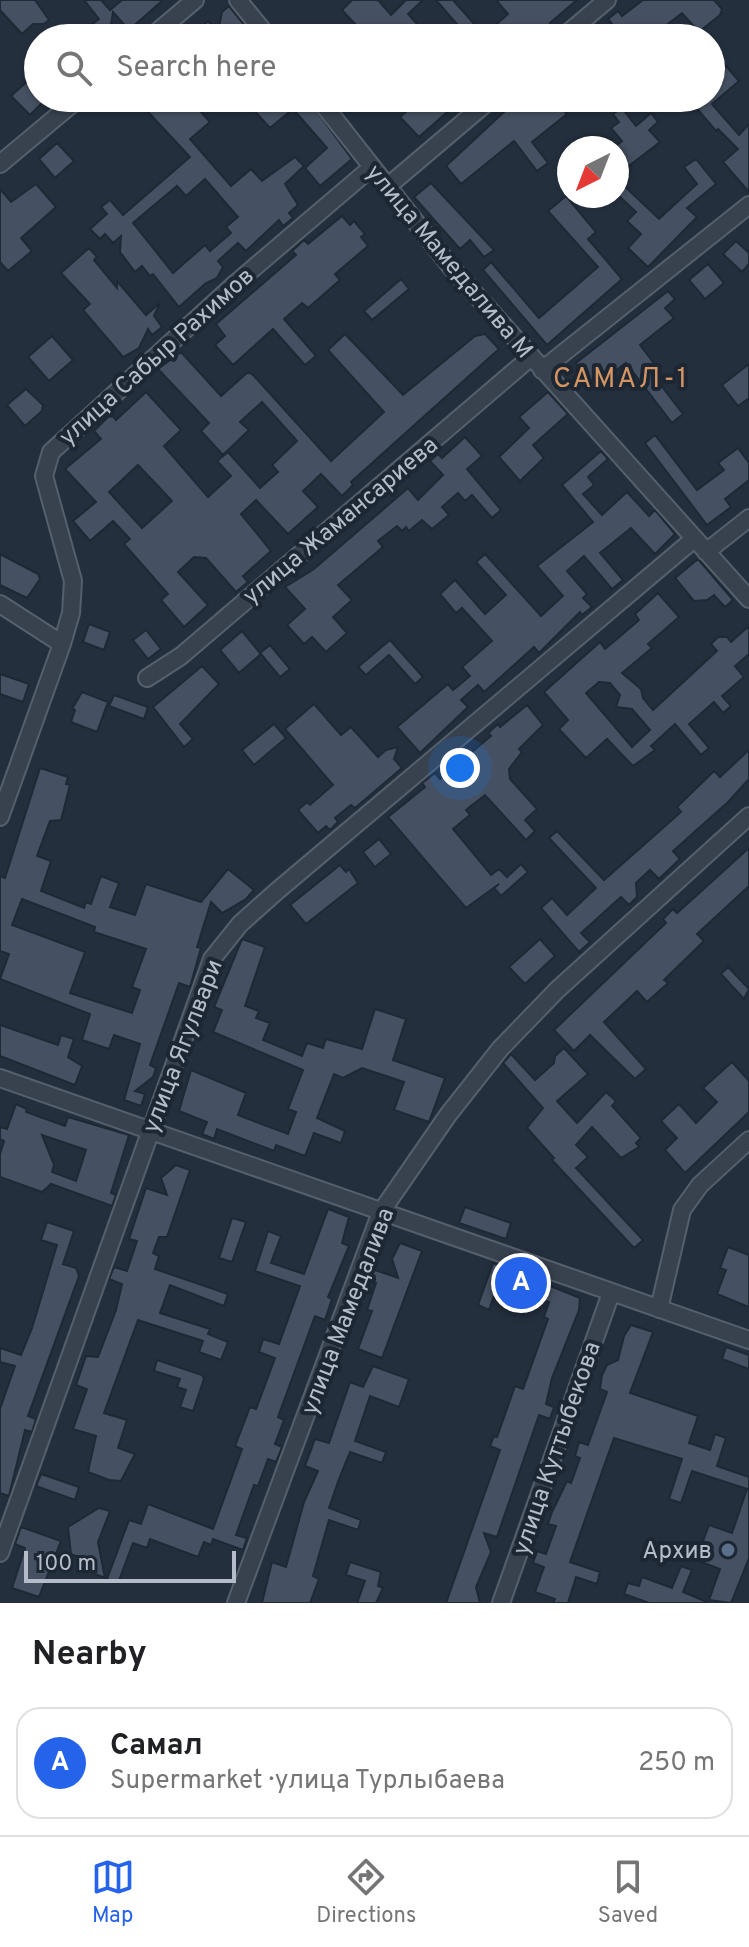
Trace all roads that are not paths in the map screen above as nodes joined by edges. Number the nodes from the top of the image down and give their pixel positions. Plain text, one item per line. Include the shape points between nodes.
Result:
1 (195, 0) edge
2 (238, 0) edge
3 (607, 0) edge
4 (167, 24) edge
5 (258, 24) edge
6 (579, 24) edge
7 (62, 112) edge
8 (329, 112) edge
9 (475, 112) edge
10 (0, 164) edge
11 (371, 168) junction
12 (387, 187) junction
13 (749, 205) edge
14 (536, 364) junction
15 (749, 518) edge
16 (694, 539) junction
17 (706, 552) junction
18 (749, 599) edge
19 (0, 604) edge
20 (62, 644) junction
21 (147, 678) dead end
22 (749, 816) edge
23 (0, 817) edge
24 (0, 1078) edge
25 (150, 1132) junction
26 (749, 1140) edge
27 (381, 1212) junction
28 (611, 1293) junction
29 (659, 1309) junction
30 (749, 1340) edge
31 (0, 1553) edge
32 (236, 1603) edge
33 (501, 1603) edge

1 - 4 street
2 - 5 street
3 - 6 street
7 - 10 street
8 - 11 street, улица Мамедалива М
9 - 12 street
11 - 12 street, улица Мамедалива М
11 - 20 street, улица Сабыр Рахимов via 51,452 44,476 74,597
12 - 14 street, улица Мамедалива М
13 - 14 street, улица Жамансариева
14 - 16 street, улица Мамедалива М
14 - 21 street, улица Жамансариева via 181,656
15 - 17 street
16 - 17 street, улица Мамедалива М
16 - 25 street, улица Ягулвари via 232,933 212,959
17 - 18 street, улица Мамедалива М
19 - 20 street
20 - 23 street, улица Сабыр Рахимов
22 - 27 street, улица Мамедалива via 557,990 500,1049
24 - 25 street
25 - 27 street
25 - 31 street, улица Ягулвари
26 - 29 street via 700,1185 682,1210
27 - 28 street
27 - 32 street, улица Мамедалива
28 - 29 street
28 - 33 street, улица Куттыбекова
29 - 30 street

